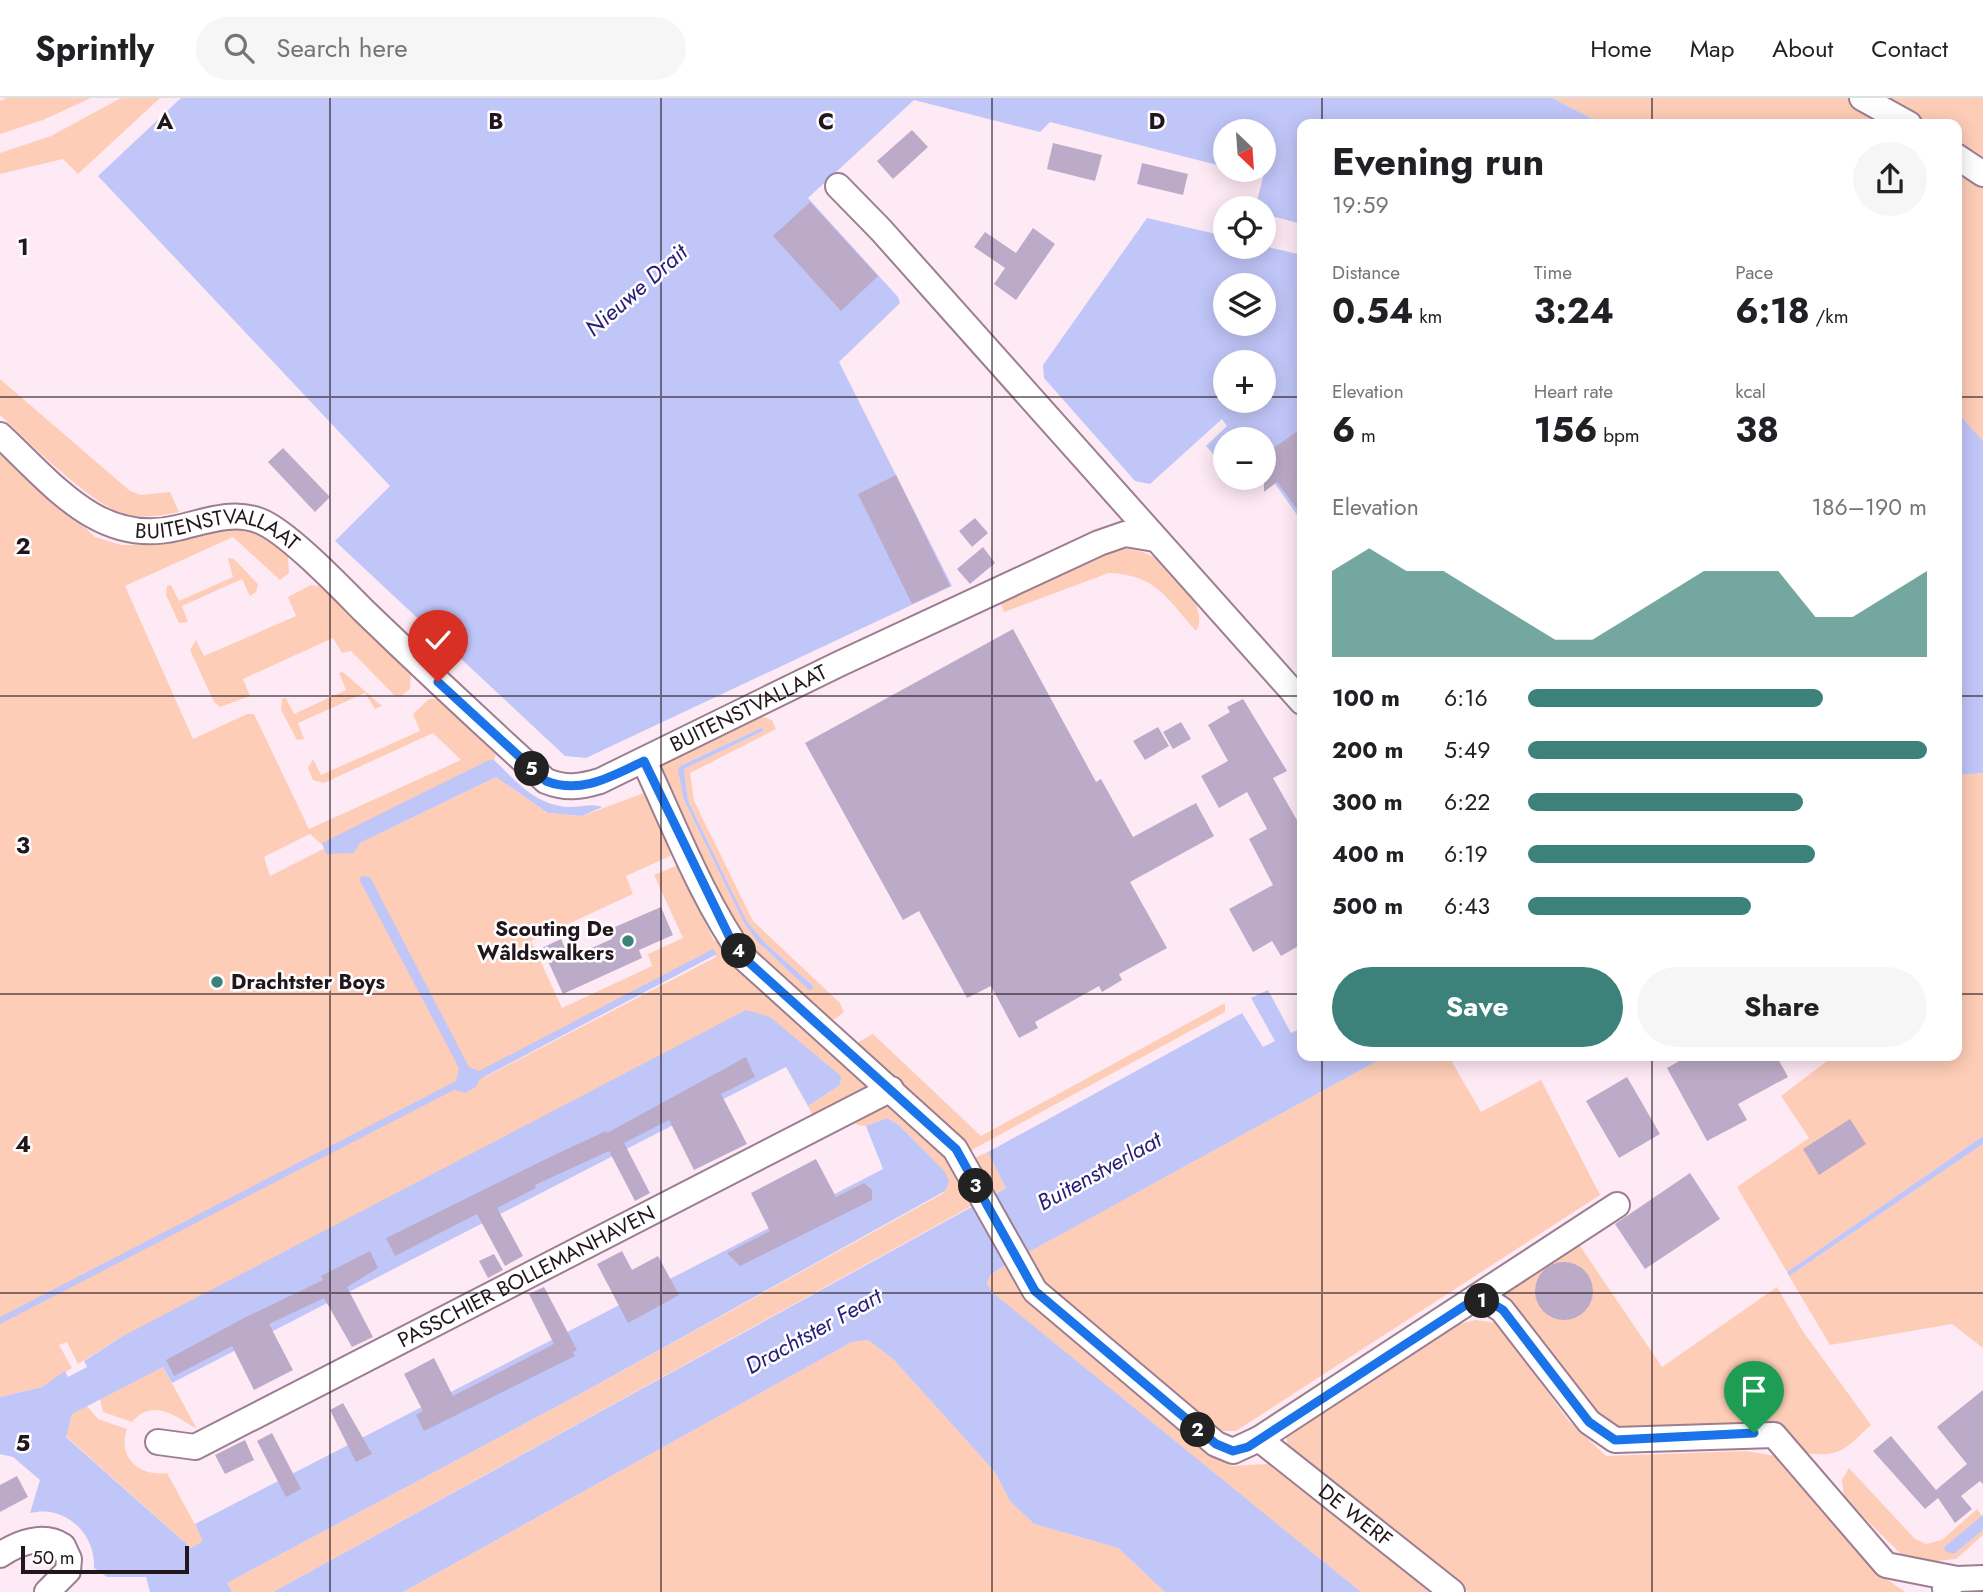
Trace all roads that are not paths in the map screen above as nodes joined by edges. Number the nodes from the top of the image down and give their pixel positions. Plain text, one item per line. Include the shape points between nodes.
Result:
1 (1861, 98) edge
2 (1900, 119) edge
3 (1962, 160) edge
4 (1983, 174) edge
5 (838, 186) dead end
6 (0, 435) edge
7 (1155, 539) junction
8 (1297, 696) edge
9 (644, 761) junction
10 (891, 1089) junction
11 (1617, 1205) dead end
12 (1475, 1299) junction
13 (1259, 1439) junction
14 (158, 1442) dead end
15 (0, 1555) edge
16 (1983, 1578) edge
17 (1949, 1586) edge
18 (47, 1592) edge
19 (1452, 1592) edge

1 - 2 street
3 - 4 street
5 - 7 street
6 - 9 street, BUITENSTVALLAAT via 78,507 127,531 159,533 225,516 260,521 314,563 546,781 579,787
7 - 8 street
7 - 9 street, BUITENSTVALLAAT via 1125,534 1099,543
9 - 10 street via 701,882 744,958
10 - 13 street via 956,1149 1035,1291 1048,1304 1216,1444 1233,1451
10 - 14 street, PASSCHIER BOLLEMANHAVEN via 195,1447
11 - 12 street
12 - 13 street
12 - 17 street via 1503,1310 1589,1422 1615,1440 1774,1435 1885,1565
13 - 19 street, DE WERF
15 - 18 street via 28,1541 46,1540 63,1546 68,1571
16 - 17 street

